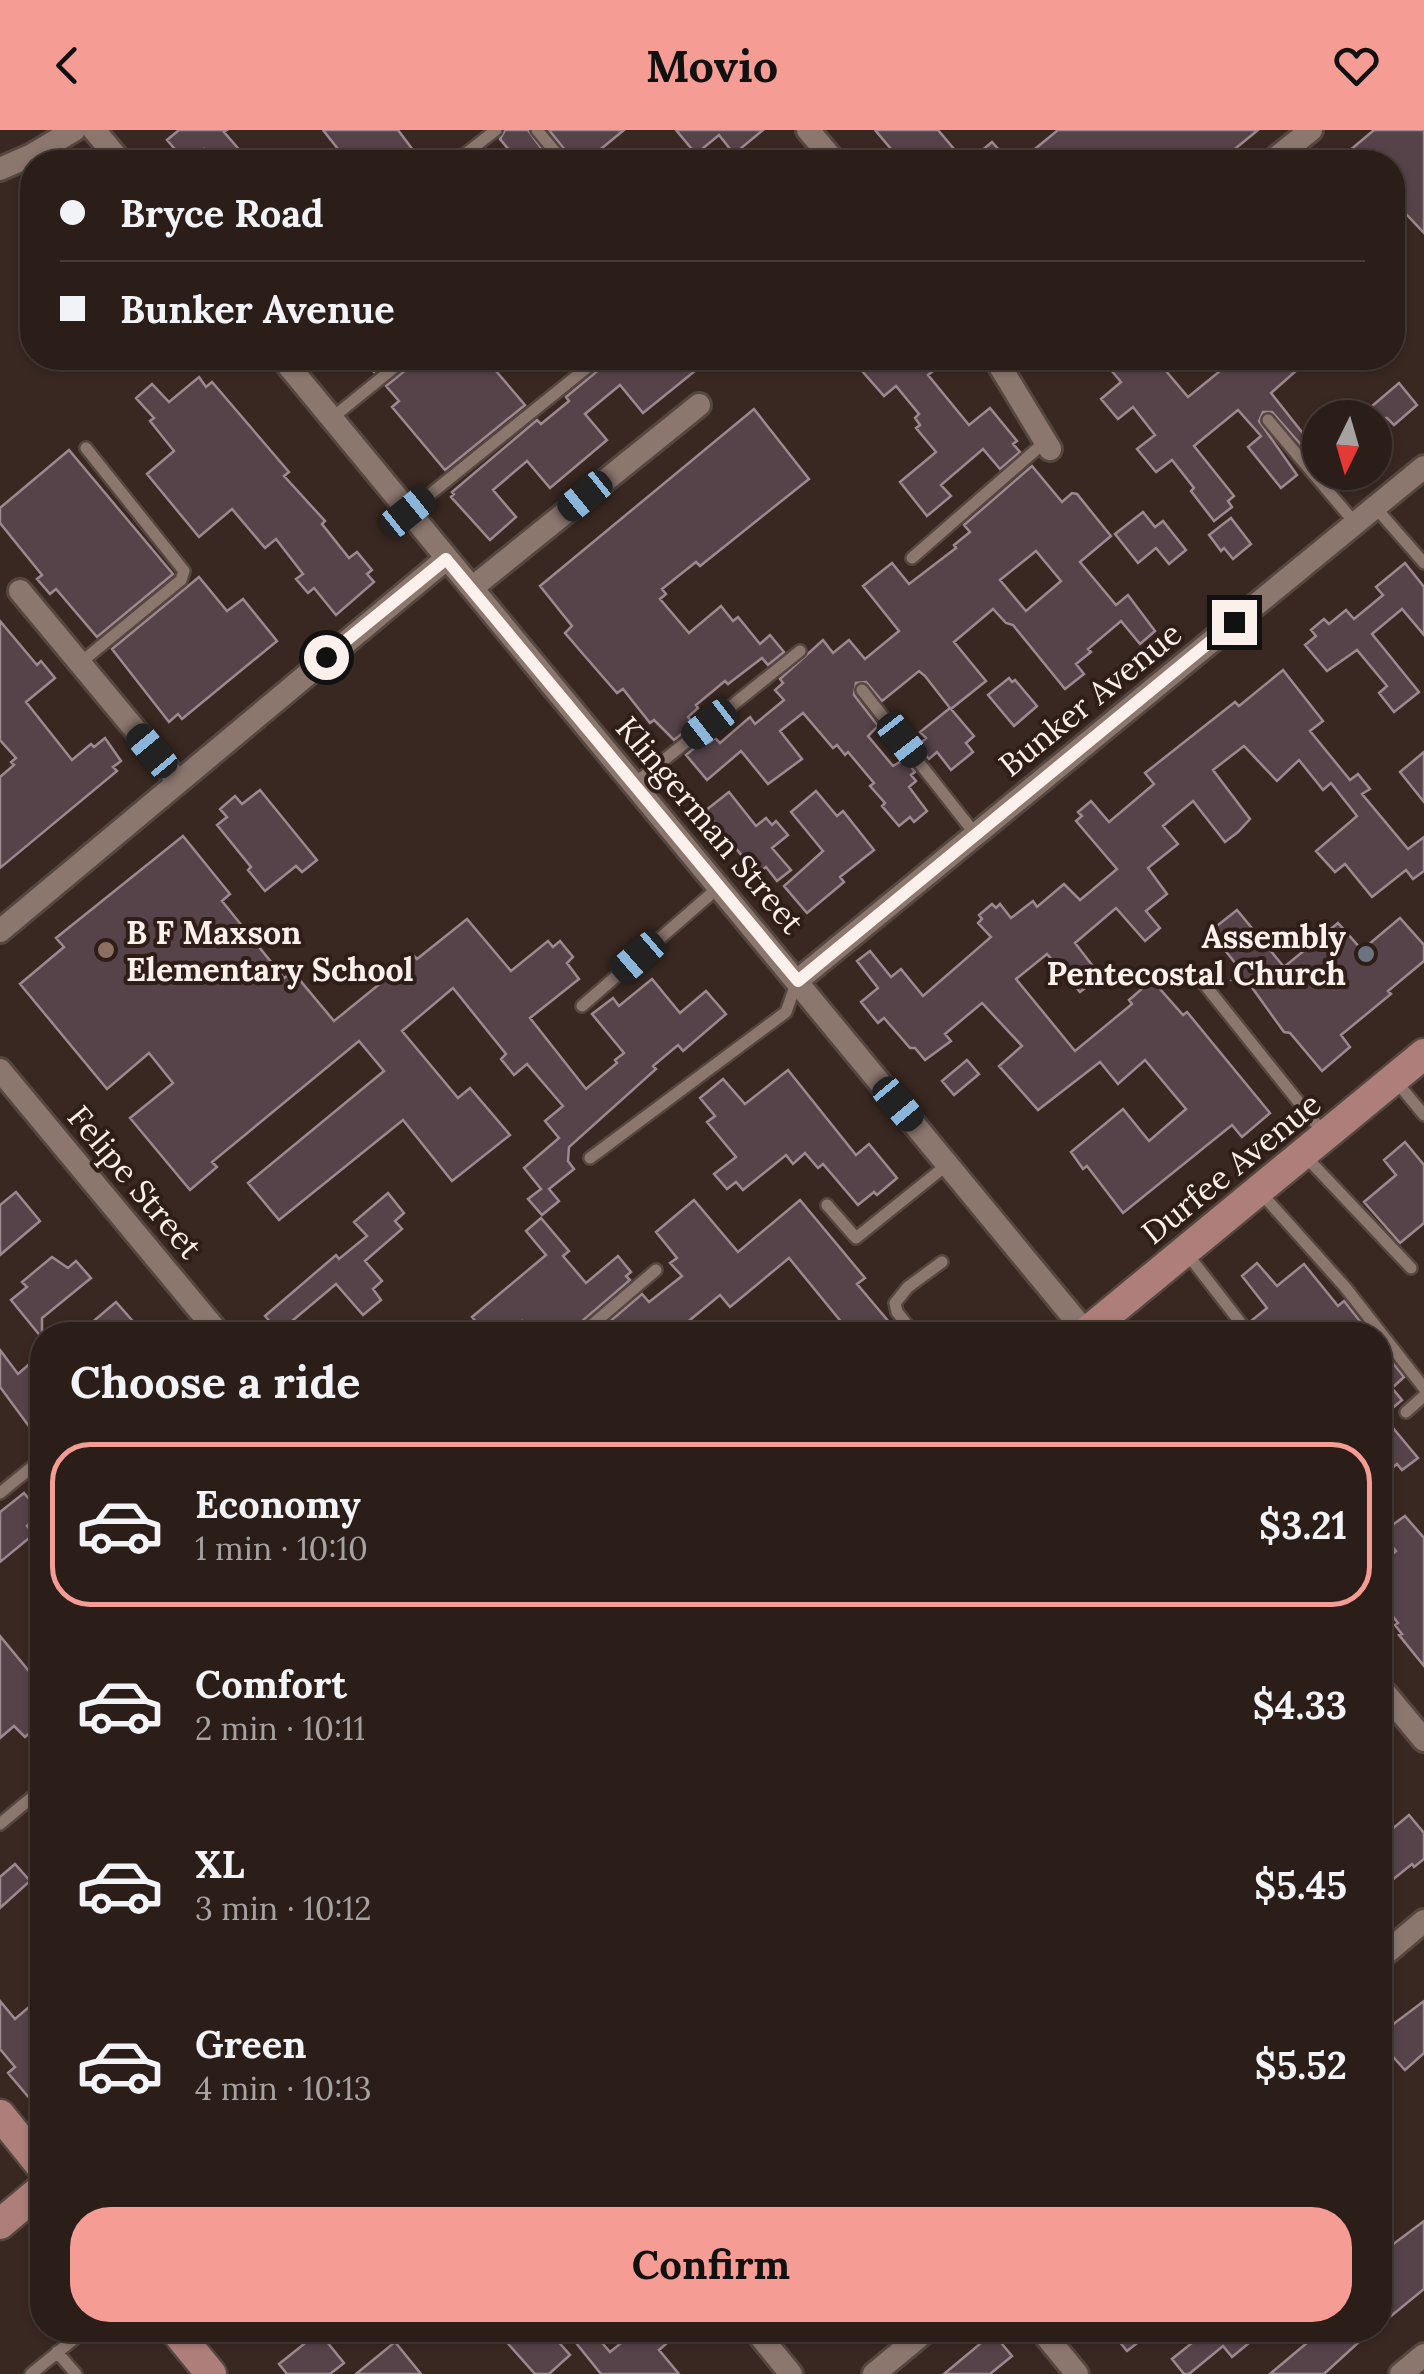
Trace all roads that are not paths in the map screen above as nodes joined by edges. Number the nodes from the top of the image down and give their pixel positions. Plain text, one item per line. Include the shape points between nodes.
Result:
1 (74, 130) edge
2 (94, 130) edge
3 (496, 130) edge
4 (536, 130) edge
5 (808, 130) edge
6 (1311, 130) edge
7 (36, 150) edge
8 (111, 150) edge
9 (471, 150) edge
10 (554, 150) edge
11 (825, 150) edge
12 (1286, 150) edge
13 (292, 370) edge
14 (391, 370) edge
15 (584, 370) edge
16 (1002, 370) edge
17 (699, 404) dead end
18 (332, 418) junction
19 (1268, 420) dead end
20 (1048, 445) joint
21 (86, 448) dead end
22 (1424, 467) edge
23 (1374, 507) junction
24 (408, 512) junction
25 (1355, 523) junction
26 (912, 558) dead end
27 (446, 559) junction
28 (1424, 564) edge
29 (472, 588) junction
30 (20, 591) dead end
31 (800, 651) dead end
32 (80, 663) junction
33 (862, 690) dead end
34 (177, 780) junction
35 (634, 784) junction
36 (976, 835) junction
37 (719, 887) junction
38 (0, 931) edge
39 (1201, 980) dead end
40 (798, 981) junction
41 (582, 1006) dead end
42 (1424, 1054) edge
43 (0, 1070) edge
44 (1394, 1079) junction
45 (1424, 1115) edge
46 (1314, 1144) junction
47 (590, 1158) dead end
48 (948, 1164) junction
49 (1258, 1190) junction
50 (828, 1204) dead end
51 (1185, 1251) junction
52 (942, 1262) dead end
53 (1411, 1268) dead end
54 (656, 1270) dead end
55 (202, 1322) edge
56 (595, 1322) edge
57 (905, 1322) edge
58 (1076, 1322) edge
59 (1100, 1322) edge
60 (1240, 1322) edge
61 (1372, 1322) edge
62 (1392, 1347) edge
63 (1424, 1388) edge
64 (1424, 1396) edge
65 (1406, 1412) dead end
66 (30, 1469) edge
67 (0, 1493) edge
68 (1392, 1701) edge
69 (1424, 1740) edge
70 (30, 1800) edge
71 (0, 1824) edge
72 (1424, 1921) edge
73 (1392, 1948) edge
74 (0, 2115) edge
75 (30, 2152) edge
76 (30, 2199) edge
77 (0, 2224) edge
78 (70, 2342) edge
79 (185, 2342) edge
80 (765, 2342) edge
81 (913, 2342) edge
82 (1051, 2342) edge
83 (58, 2352) junction
84 (1424, 2355) edge
85 (31, 2374) edge
86 (76, 2374) edge
87 (211, 2374) edge
88 (791, 2374) edge
89 (874, 2374) edge
90 (1077, 2374) edge
91 (1401, 2374) edge

1 - 7 street
2 - 8 street
3 - 9 lane
4 - 10 lane
5 - 11 street
6 - 12 street
13 - 18 street, Klingerman Street
14 - 18 lane
15 - 24 lane
16 - 20 street
17 - 29 street
18 - 24 street, Klingerman Street
19 - 25 lane
20 - 26 lane
21 - 32 lane via 184,571
22 - 23 street, Bunker Avenue
23 - 25 street, Bunker Avenue
23 - 28 lane
24 - 27 street, Klingerman Street
25 - 36 street, Bunker Avenue
27 - 29 street, Klingerman Street
27 - 34 street
29 - 35 street, Klingerman Street
30 - 32 street
31 - 35 lane
32 - 34 street
33 - 36 lane
34 - 38 street
35 - 37 street, Klingerman Street
36 - 40 street, Bunker Avenue
37 - 40 street, Klingerman Street
37 - 41 lane
39 - 46 lane
40 - 47 lane via 786,1012
40 - 48 street, Klingerman Street
42 - 44 main road, Durfee Avenue
43 - 55 street, Felipe Street
44 - 45 lane
44 - 46 main road, Durfee Avenue
46 - 49 main road, Durfee Avenue
46 - 53 lane
48 - 50 lane via 856,1238
48 - 58 street, Klingerman Street
49 - 51 main road, Durfee Avenue
49 - 61 lane
51 - 59 main road, Durfee Avenue
51 - 60 lane
52 - 57 lane via 895,1303
54 - 56 lane
62 - 63 lane
64 - 65 lane
66 - 67 lane
68 - 69 street
70 - 71 lane
72 - 73 street
74 - 75 main road
76 - 77 main road
78 - 83 lane
79 - 87 main road
80 - 88 street
81 - 89 street
82 - 90 street
83 - 85 lane
83 - 86 lane
84 - 91 street

